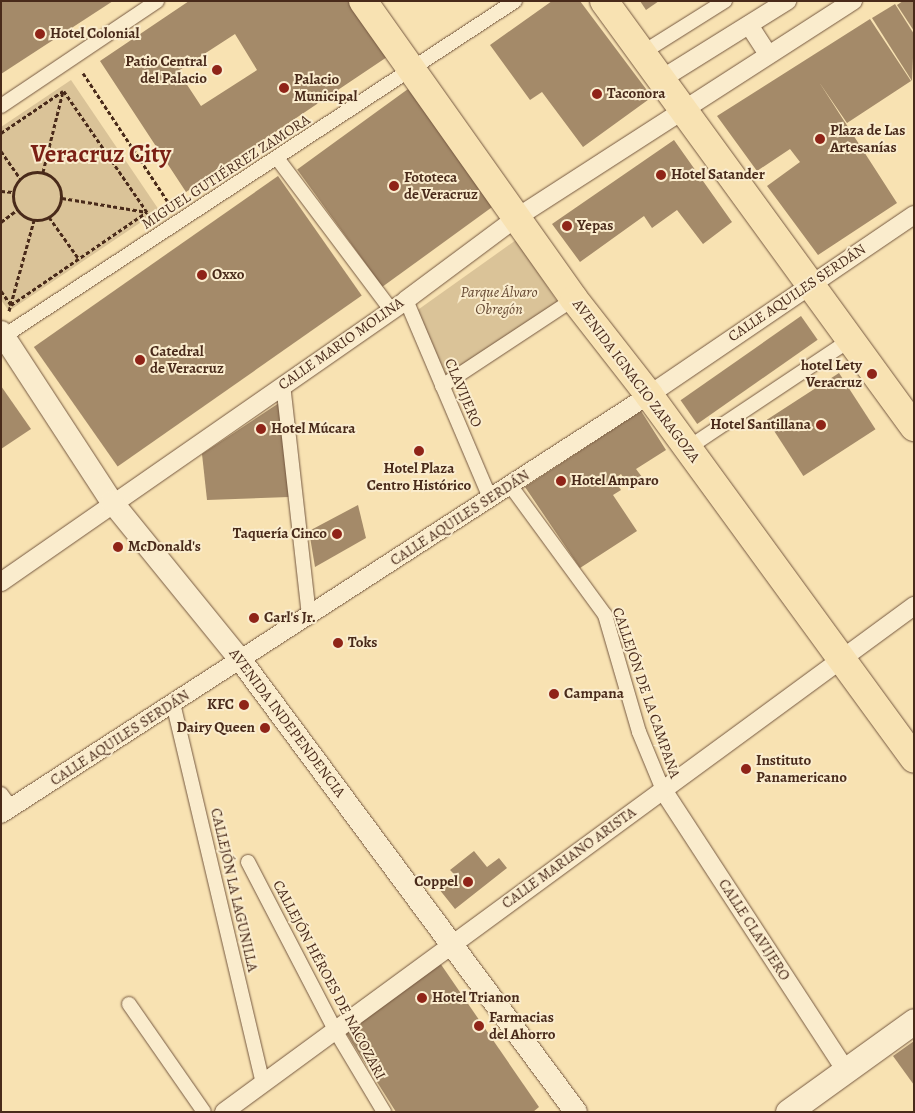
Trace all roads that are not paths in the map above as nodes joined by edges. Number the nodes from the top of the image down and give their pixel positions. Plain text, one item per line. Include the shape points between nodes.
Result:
1 (157, 1) edge
2 (363, 1) edge
3 (515, 1) edge
4 (604, 1) edge
5 (725, 1) edge
6 (787, 1) edge
7 (853, 1) edge
8 (749, 25) junction
9 (642, 53) junction
10 (768, 54) junction
11 (410, 72) junction
12 (660, 80) junction
13 (1, 106) edge
14 (683, 110) junction
15 (277, 158) junction
16 (914, 215) edge
17 (516, 218) junction
18 (810, 284) junction
19 (574, 299) junction
20 (406, 300) junction
21 (391, 310) junction
22 (2, 336) edge
23 (850, 340) junction
24 (284, 384) junction
25 (442, 386) junction
26 (649, 395) junction
27 (914, 427) edge
28 (688, 448) junction
29 (510, 485) junction
30 (490, 498) junction
31 (112, 502) junction
32 (1, 582) edge
33 (914, 606) edge
34 (309, 615) junction
35 (841, 659) junction
36 (242, 662) junction
37 (173, 703) junction
38 (914, 759) edge
39 (663, 790) junction
40 (4, 805) edge
41 (248, 862) dead end
42 (450, 943) junction
43 (129, 1004) dead end
44 (914, 1020) edge
45 (335, 1030) junction
46 (845, 1069) junction
47 (263, 1084) junction
48 (803, 1107) edge
49 (204, 1112) edge
50 (224, 1112) edge
51 (384, 1112) edge
52 (576, 1112) edge

1 - 13 street
2 - 11 main road, AVENIDA IGNACIO ZARAGOZA
3 - 11 street, MIGUEL GUTIÉRREZ ZAMORA
4 - 9 main road
5 - 9 street
6 - 8 street
7 - 10 street, CALLE MARIO MOLINA
8 - 10 street
8 - 12 street
9 - 12 main road
10 - 14 street, CALLE MARIO MOLINA
11 - 15 street, MIGUEL GUTIÉRREZ ZAMORA
11 - 17 main road, AVENIDA IGNACIO ZARAGOZA
12 - 14 main road
14 - 17 street, CALLE MARIO MOLINA
14 - 18 main road
15 - 21 street
15 - 22 street, MIGUEL GUTIÉRREZ ZAMORA
16 - 18 street, CALLE AQUILES SERDÁN
17 - 19 main road, AVENIDA IGNACIO ZARAGOZA
17 - 20 street, CALLE MARIO MOLINA
18 - 23 main road
18 - 26 street, CALLE AQUILES SERDÁN
19 - 25 street
19 - 26 main road, AVENIDA IGNACIO ZARAGOZA
20 - 21 street, CALLE MARIO MOLINA
20 - 25 street, CLAVIJERO
21 - 24 street, CALLE MARIO MOLINA
22 - 31 street, AVENIDA INDEPENDENCIA
23 - 27 main road
23 - 28 street
24 - 31 street, CALLE MARIO MOLINA
24 - 34 street
25 - 30 street, CLAVIJERO
26 - 28 main road, AVENIDA IGNACIO ZARAGOZA
26 - 29 street, CALLE AQUILES SERDÁN
28 - 35 main road, AVENIDA IGNACIO ZARAGOZA
29 - 30 street, CALLE AQUILES SERDÁN
29 - 39 street, CALLEJÓN DE LA CAMPANA via 605,615 639,732
30 - 34 street, CALLE AQUILES SERDÁN
31 - 32 street, CALLE MARIO MOLINA
31 - 36 street, AVENIDA INDEPENDENCIA
33 - 35 street, CALLE MARIANO ARISTA
34 - 36 street, CALLE AQUILES SERDÁN
35 - 38 main road, AVENIDA IGNACIO ZARAGOZA
35 - 39 street, CALLE MARIANO ARISTA
36 - 37 street, CALLE AQUILES SERDÁN
36 - 42 street, AVENIDA INDEPENDENCIA
37 - 40 street, CALLE AQUILES SERDÁN
37 - 47 street, CALLEJÓN LA LAGUNILLA
39 - 42 street, CALLE MARIANO ARISTA
39 - 46 street, CALLE CLAVIJERO
41 - 45 street, CALLEJÓN HÉROES DE NACOZARI
42 - 45 street, CALLE MARIANO ARISTA
42 - 52 street, AVENIDA INDEPENDENCIA
43 - 49 street
44 - 46 main road
45 - 47 street, CALLE MARIANO ARISTA
45 - 51 street, CALLEJÓN HÉROES DE NACOZARI
46 - 48 main road
47 - 50 street, CALLE MARIANO ARISTA

